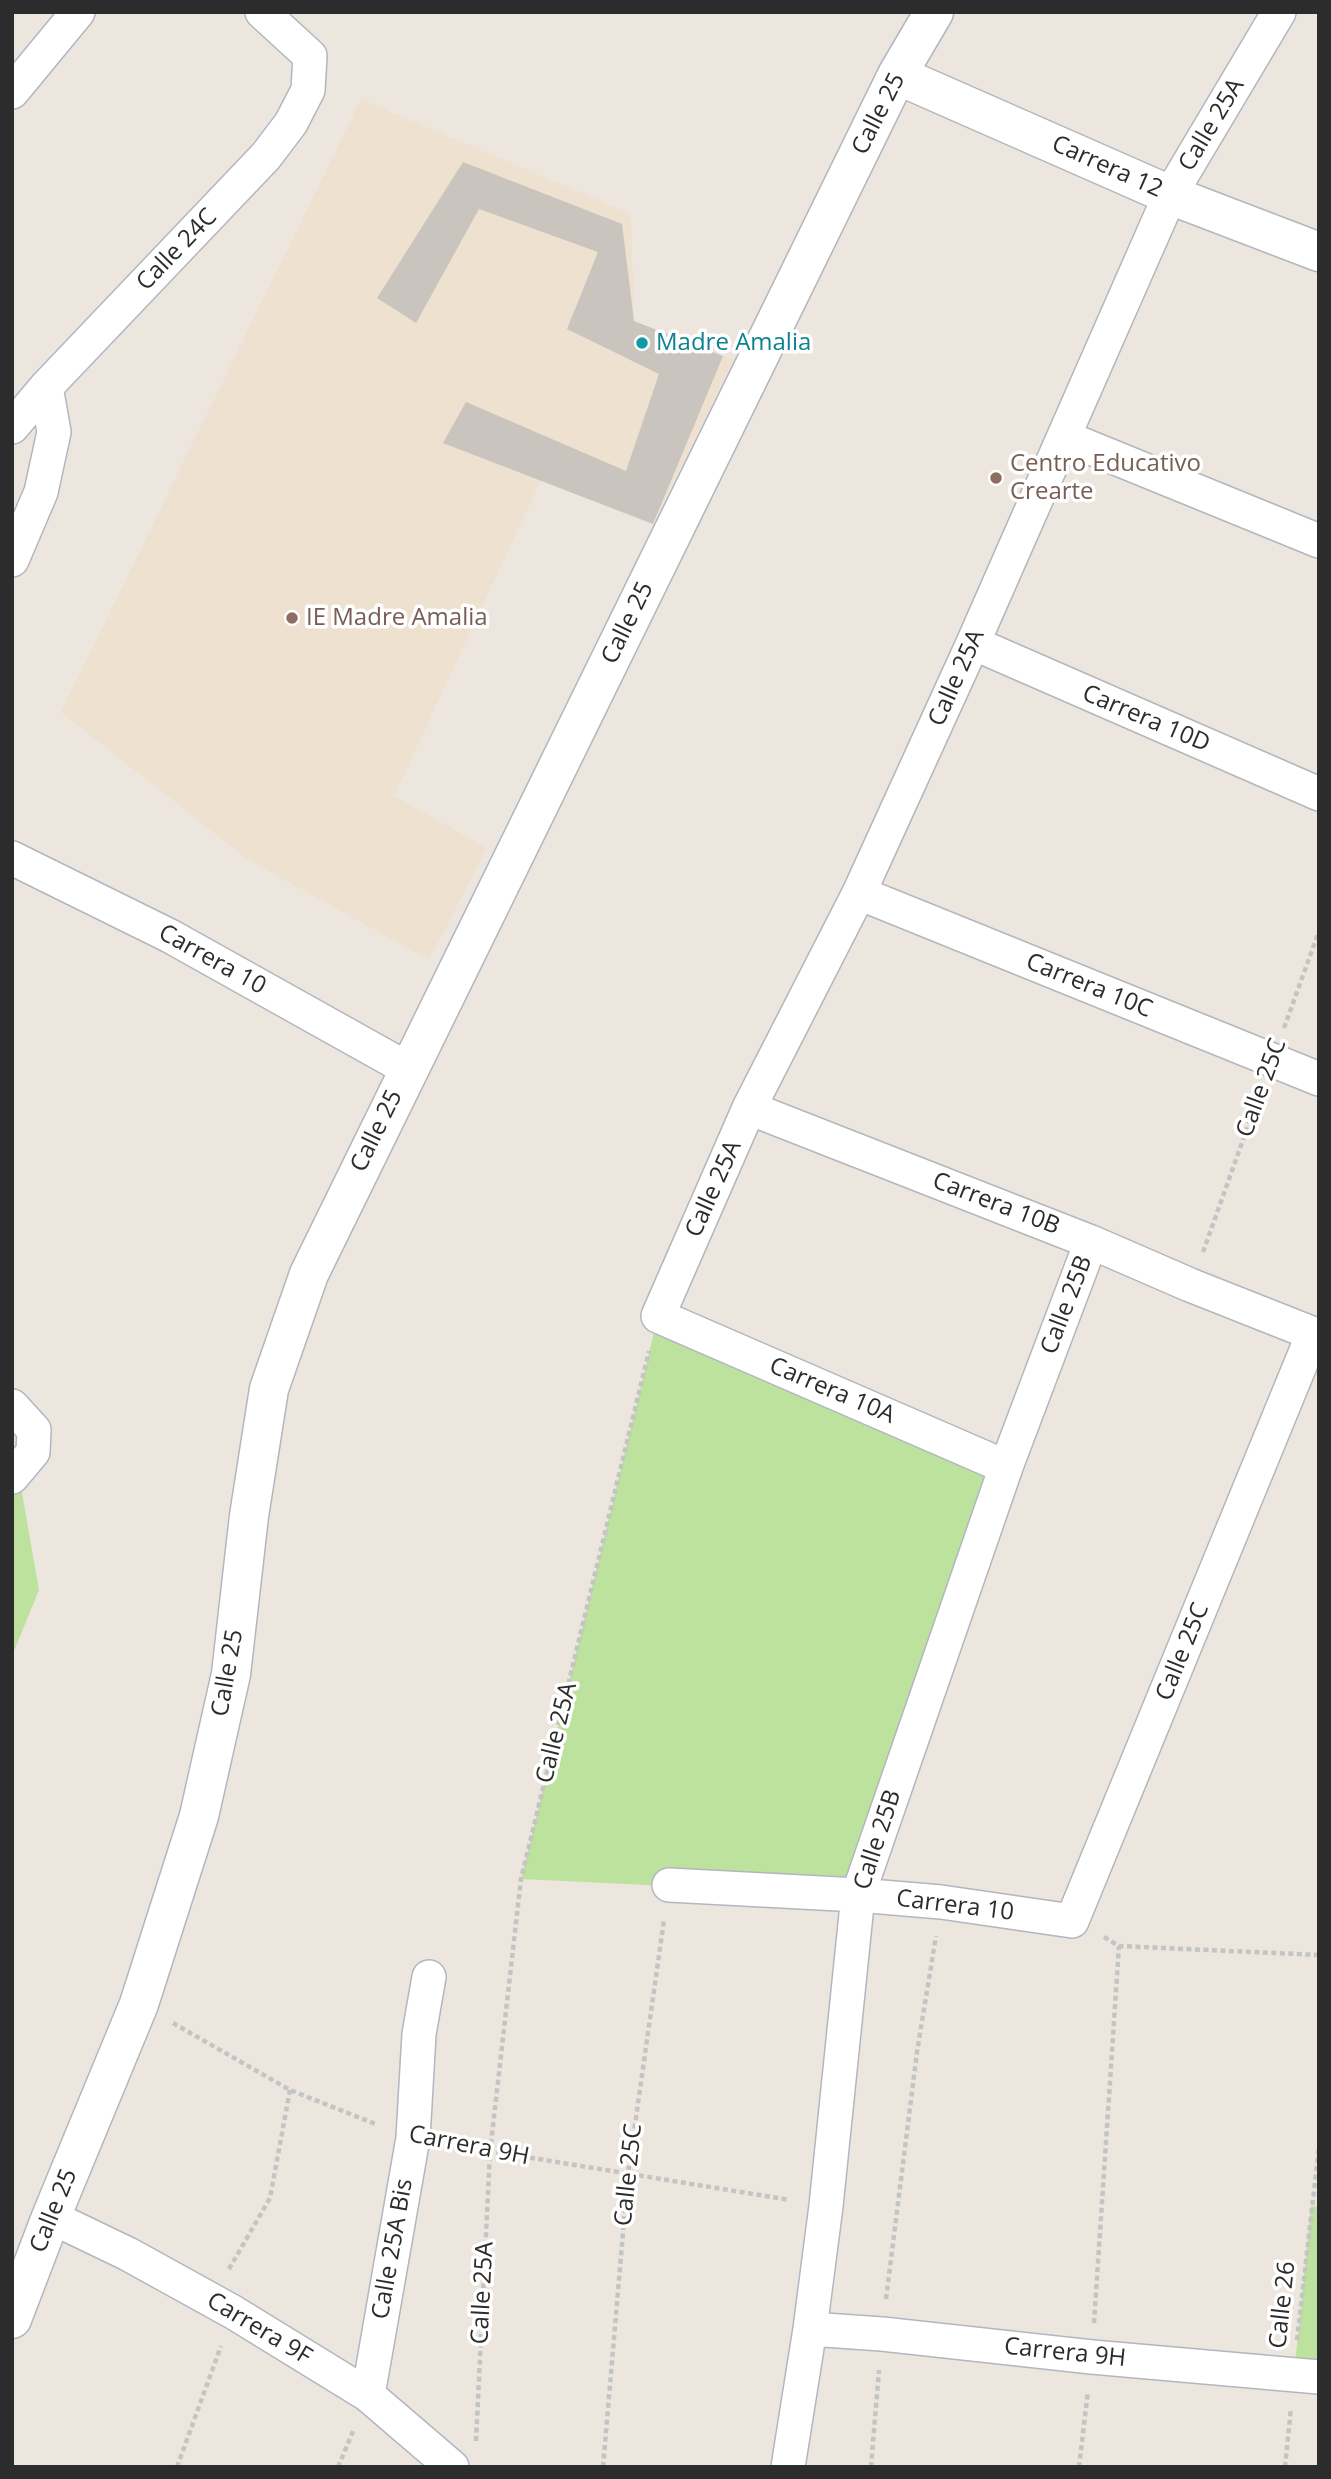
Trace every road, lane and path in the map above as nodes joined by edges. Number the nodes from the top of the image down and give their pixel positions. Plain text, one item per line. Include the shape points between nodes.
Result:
1 (78, 12) edge
2 (934, 12) edge
3 (1279, 12) edge
4 (265, 13) edge
5 (897, 75) junction
6 (12, 92) edge
7 (1171, 195) junction
8 (1319, 252) edge
9 (46, 387) junction
10 (12, 427) edge
11 (1064, 437) junction
12 (1319, 541) edge
13 (12, 560) edge
14 (973, 643) junction
15 (1319, 794) edge
16 (12, 858) edge
17 (859, 893) junction
18 (1319, 931) edge
19 (1272, 1060) junction
20 (408, 1069) junction
21 (1319, 1079) edge
22 (749, 1108) junction
23 (1091, 1242) junction
24 (1190, 1285) junction
25 (658, 1316) junction
26 (1316, 1335) edge
27 (12, 1406) edge
28 (1006, 1467) junction
29 (12, 1478) edge
30 (669, 1885) joint
31 (858, 1895) junction
32 (941, 1902) junction
33 (1072, 1921) junction
34 (1119, 1946) junction
35 (1319, 1955) edge
36 (429, 1977) dead end
37 (139, 2004) junction
38 (290, 2090) junction
39 (413, 2138) junction
40 (1319, 2147) edge
41 (490, 2152) junction
42 (628, 2174) junction
43 (826, 2206) junction
44 (1311, 2206) junction
45 (1319, 2207) edge
46 (51, 2217) junction
47 (222, 2306) junction
48 (12, 2319) edge
49 (810, 2329) junction
50 (882, 2334) junction
51 (1092, 2357) junction
52 (1306, 2376) edge
53 (368, 2395) junction
54 (464, 2460) edge
55 (177, 2467) edge
56 (603, 2467) edge
57 (788, 2467) edge
58 (871, 2467) edge
59 (1079, 2467) edge
60 (1285, 2467) edge

1 - 6 street
2 - 5 street, Calle 25
3 - 7 street, Calle 25A
4 - 9 street, Calle 24C via 310,56 308,90 291,123 266,156
5 - 7 street, Carrera 12
5 - 20 street, Calle 25
7 - 8 street, Carrera 12
7 - 11 street, Calle 25A
9 - 10 street, Calle 24C
9 - 13 street via 54,432 41,492
11 - 12 street
11 - 14 street, Calle 25A
14 - 15 street, Carrera 10D
14 - 17 street, Calle 25A
16 - 20 street, Carrera 10 via 170,936
17 - 19 street, Carrera 10C
17 - 22 street, Calle 25A
18 - 19 path, Calle 25C
19 - 21 street, Carrera 10C
19 - 24 path, Calle 25C
20 - 37 street, Calle 25 via 309,1274 269,1389 231,1674 199,1816
22 - 23 street, Carrera 10B
22 - 25 street, Calle 25A
23 - 24 street, Carrera 10B
23 - 28 street, Calle 25B
24 - 26 street, Carrera 10B
25 - 28 street, Carrera 10A
25 - 41 path, Calle 25A via 521,1879
26 - 33 street, Calle 25C
27 - 29 street via 34,1430 33,1452
28 - 31 street, Calle 25B
30 - 31 street, Carrera 10
30 - 42 path, Calle 25C
31 - 32 street, Carrera 10
31 - 43 street, Calle 25B
32 - 33 street, Carrera 10
32 - 50 path
33 - 34 path
34 - 35 path
34 - 51 path
36 - 39 street, Calle 25A Bis via 419,2034
37 - 38 path, Carrera 9H
37 - 46 street, Calle 25
38 - 39 path, Carrera 9H
38 - 47 path via 270,2198
39 - 41 path, Carrera 9H
39 - 53 street, Calle 25A Bis
40 - 44 path, Calle 26
41 - 42 path, Carrera 9H
41 - 54 path, Calle 25A
42 - 43 path, Carrera 9H
42 - 56 path, Calle 25C
43 - 49 street, Calle 25B
44 - 45 path
44 - 52 path, Calle 26
46 - 47 street, Carrera 9F
46 - 48 street, Calle 25
47 - 53 street, Carrera 9F
47 - 55 path
49 - 50 street, Carrera 9H
49 - 57 street, Calle 25B
50 - 51 street, Carrera 9H
50 - 58 path
51 - 52 street, Carrera 9H
51 - 59 path
52 - 60 path, Calle 26
53 - 54 street, Carrera 9F

